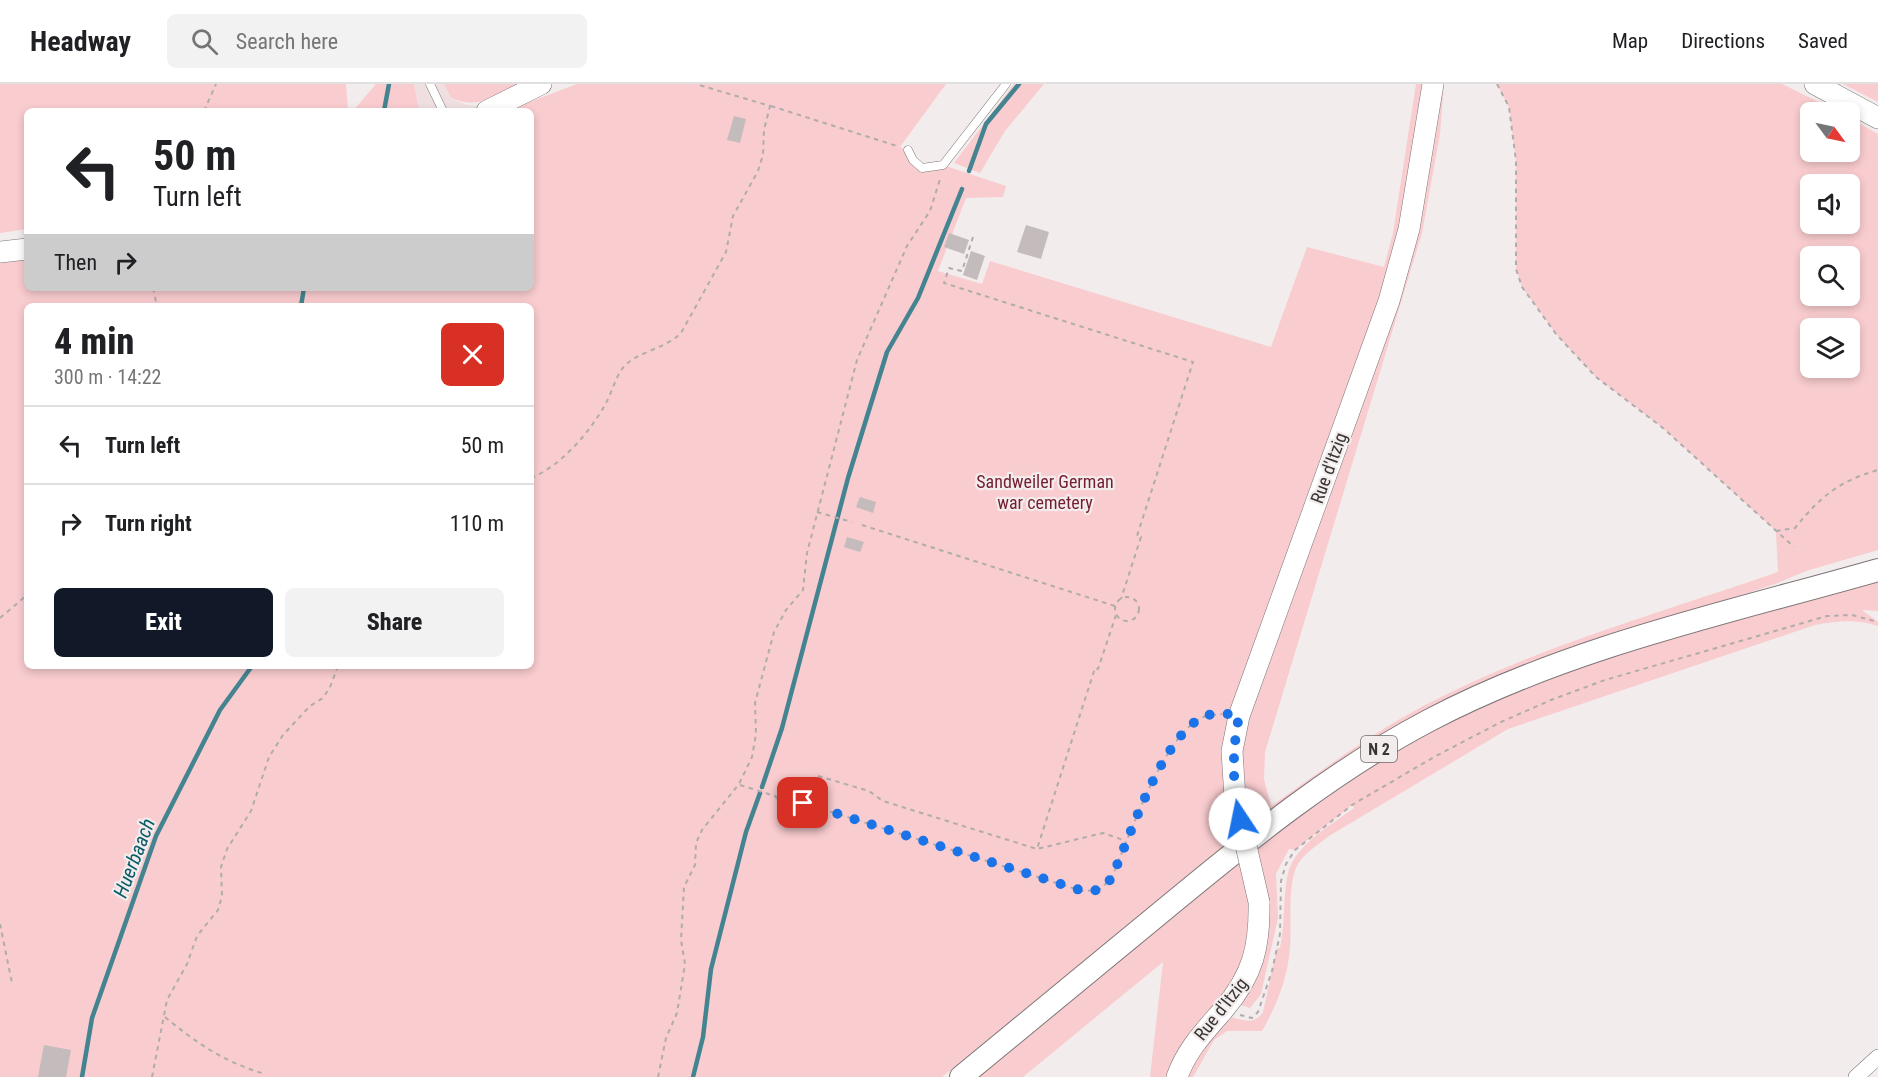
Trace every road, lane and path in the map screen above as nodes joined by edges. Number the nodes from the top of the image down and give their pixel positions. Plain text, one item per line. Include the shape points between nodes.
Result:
1 (216, 84) edge
2 (430, 84) edge
3 (541, 84) edge
4 (696, 84) edge
5 (1006, 84) edge
6 (1431, 84) edge
7 (1497, 84) edge
8 (1815, 84) edge
9 (770, 106) junction
10 (205, 108) edge
11 (442, 108) edge
12 (493, 108) edge
13 (1878, 118) edge
14 (908, 150) joint
15 (944, 165) junction
16 (973, 237) dead end
17 (24, 249) edge
18 (0, 252) edge
19 (1878, 470) edge
20 (534, 476) edge
21 (817, 512) junction
22 (852, 522) dead end
23 (862, 525) dead end
24 (1776, 531) junction
25 (1794, 547) dead end
26 (1878, 570) edge
27 (24, 598) edge
28 (1121, 598) junction
29 (1115, 606) junction
30 (1116, 615) junction
31 (0, 618) edge
32 (1878, 622) edge
33 (337, 669) edge
34 (1239, 716) junction
35 (818, 776) dead end
36 (739, 784) junction
37 (1128, 842) junction
38 (1037, 849) junction
39 (0, 924) edge
40 (12, 983) dead end
41 (1223, 1010) junction
42 (165, 1017) junction
43 (1878, 1057) edge
44 (152, 1077) edge
45 (262, 1077) edge
46 (658, 1077) edge
47 (961, 1077) edge
48 (1177, 1077) edge
49 (1856, 1077) edge

1 - 10 path
2 - 11 lane
3 - 12 street
4 - 9 path
5 - 15 lane
6 - 34 street, Rue d'Itzig via 1409,229 1389,301
7 - 24 path via 1509,108 1516,161 1516,269 1522,287 1556,334 1596,376 1663,428
8 - 13 street
9 - 14 path
9 - 20 path via 758,171 733,216 726,252 681,333 671,343 626,364 599,416 549,468
14 - 15 lane via 922,168
15 - 21 path via 930,211 907,246 857,360
16 - 28 path via 962,272 949,267 944,283 1193,362
17 - 18 street
19 - 24 path via 1836,487 1816,501 1795,528
21 - 22 path
21 - 36 path via 803,590 774,632 755,704 752,757
23 - 29 path
24 - 25 path
26 - 47 main road, N 2 via 1589,653 1428,720 1373,752 1254,836
27 - 31 path
28 - 29 path
28 - 30 path via 1135,600 1139,613 1128,622
29 - 30 path
30 - 38 path
32 - 41 path via 1852,615 1827,616 1605,681 1501,722 1352,805 1295,850 1286,864 1281,881 1280,934 1258,1012 1252,1018
33 - 42 path via 323,699 310,706 269,757 251,812 227,849 221,867 222,896 218,910 197,936 187,964 166,1000
34 - 37 path via 1227,713 1201,717 1179,736 1161,765
34 - 41 street, Rue d'Itzig, bridge via 1232,751 1236,798 1259,902 1260,935 1249,974
35 - 38 path
36 - 37 path via 775,796 787,808 803,803 1083,891 1099,890 1111,879
36 - 46 path via 696,843 695,865 684,887 681,940 685,964 677,1013 666,1038
37 - 38 path via 1103,833
39 - 40 path
41 - 48 street, Rue d'Itzig via 1200,1034
42 - 44 path
42 - 45 path via 199,1046 242,1067 262,1072
43 - 49 street

